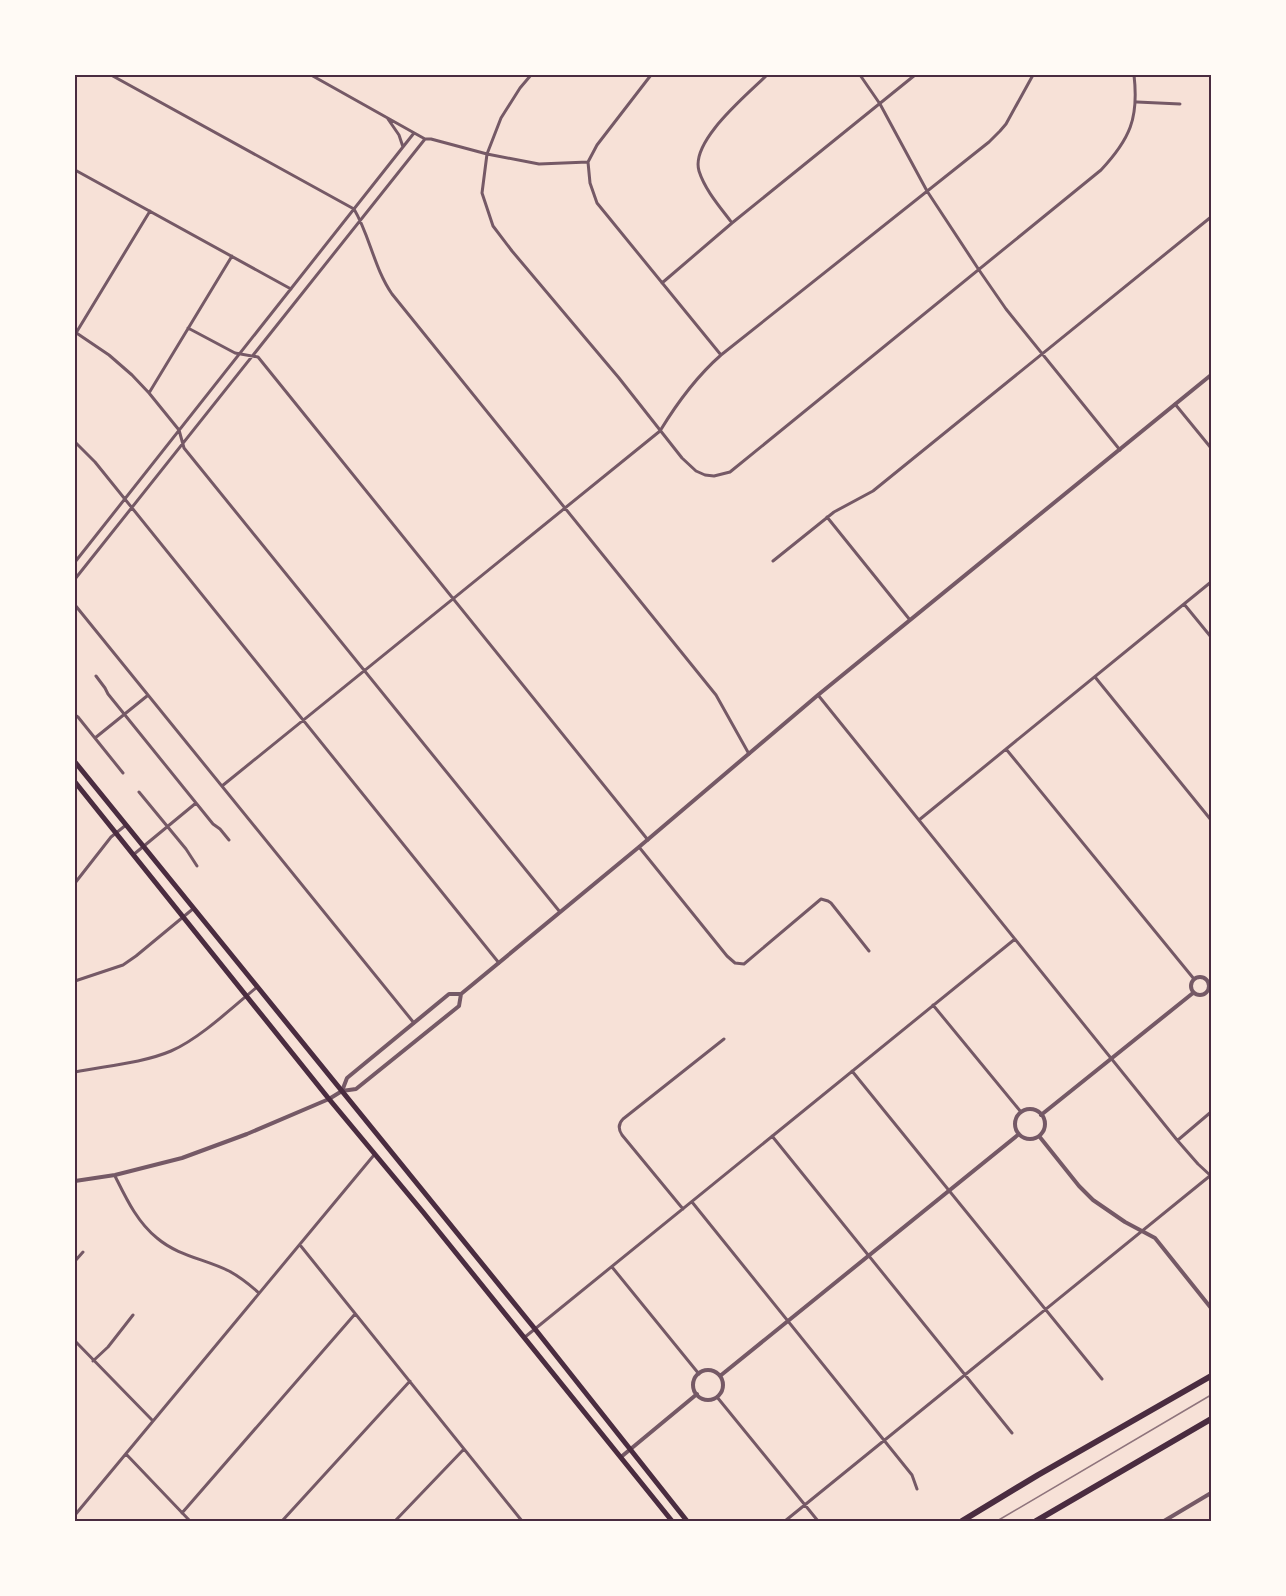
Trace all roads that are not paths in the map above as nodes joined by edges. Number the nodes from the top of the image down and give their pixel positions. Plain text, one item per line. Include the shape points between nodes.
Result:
1 (111, 75) edge
2 (310, 75) edge
3 (531, 75) edge
4 (651, 75) edge
5 (767, 75) edge
6 (860, 75) edge
7 (915, 75) edge
8 (1032, 75) edge
9 (1134, 75) edge
10 (1137, 102) junction
11 (880, 104) junction
12 (1180, 104) dead end
13 (387, 117) junction
14 (414, 133) junction
15 (425, 139) junction
16 (403, 147) junction
17 (487, 154) junction
18 (588, 162) junction
19 (75, 170) edge
20 (927, 190) junction
21 (354, 209) junction
22 (150, 211) junction
23 (1211, 217) edge
24 (361, 220) junction
25 (732, 223) junction
26 (232, 256) junction
27 (979, 270) junction
28 (662, 283) junction
29 (291, 289) junction
30 (188, 328) junction
31 (75, 333) edge
32 (240, 354) junction
33 (1042, 354) junction
34 (721, 355) junction
35 (253, 356) junction
36 (1211, 375) edge
37 (149, 393) junction
38 (1175, 404) junction
39 (179, 430) junction
40 (660, 432) junction
41 (75, 442) edge
42 (183, 443) junction
43 (1211, 448) edge
44 (1120, 450) junction
45 (125, 500) junction
46 (131, 508) junction
47 (564, 508) junction
48 (827, 517) junction
49 (773, 561) dead end
50 (75, 562) edge
51 (75, 579) edge
52 (1211, 582) edge
53 (453, 598) junction
54 (1184, 604) junction
55 (75, 605) edge
56 (910, 620) junction
57 (1211, 638) edge
58 (364, 670) junction
59 (96, 676) dead end
60 (1095, 677) junction
61 (148, 695) junction
62 (818, 695) junction
63 (124, 714) junction
64 (75, 715) edge
65 (303, 720) junction
66 (95, 738) junction
67 (1006, 748) junction
68 (749, 754) junction
69 (75, 762) edge
70 (123, 773) dead end
71 (75, 782) edge
72 (222, 786) junction
73 (139, 792) dead end
74 (196, 803) junction
75 (919, 820) junction
76 (1211, 820) edge
77 (126, 825) junction
78 (167, 827) junction
79 (116, 833) junction
80 (229, 840) dead end
81 (648, 840) junction
82 (143, 846) junction
83 (639, 847) junction
84 (133, 855) junction
85 (197, 866) dead end
86 (75, 883) edge
87 (194, 908) junction
88 (560, 912) junction
89 (183, 917) junction
90 (1015, 939) junction
91 (869, 951) dead end
92 (499, 963) junction
93 (1211, 977) edge
94 (1194, 979) junction
95 (1206, 980) junction
96 (75, 981) edge
97 (257, 987) junction
98 (1193, 993) junction
99 (461, 994) junction
100 (246, 996) junction
101 (933, 1005) junction
102 (414, 1023) junction
103 (724, 1039) dead end
104 (1112, 1059) junction
105 (852, 1071) junction
106 (75, 1072) edge
107 (342, 1091) junction
108 (329, 1099) junction
109 (1021, 1112) junction
110 (1211, 1112) edge
111 (1041, 1115) junction
112 (1018, 1134) junction
113 (772, 1136) junction
114 (1039, 1136) junction
115 (1177, 1140) junction
116 (374, 1155) junction
117 (115, 1175) junction
118 (1211, 1175) edge
119 (75, 1181) edge
120 (949, 1190) junction
121 (692, 1202) junction
122 (683, 1209) junction
123 (1142, 1232) junction
124 (300, 1245) junction
125 (83, 1252) dead end
126 (868, 1256) junction
127 (75, 1262) edge
128 (612, 1267) junction
129 (259, 1293) junction
130 (1211, 1308) edge
131 (1046, 1310) junction
132 (356, 1314) junction
133 (133, 1315) dead end
134 (788, 1321) junction
135 (535, 1329) junction
136 (524, 1338) junction
137 (75, 1341) edge
138 (93, 1361) junction
139 (699, 1374) junction
140 (965, 1375) junction
141 (720, 1376) junction
142 (1211, 1376) edge
143 (1102, 1379) dead end
144 (410, 1381) junction
145 (697, 1394) junction
146 (717, 1397) junction
147 (1211, 1419) edge
148 (153, 1421) junction
149 (1011, 1432) dead end
150 (885, 1440) junction
151 (464, 1449) junction
152 (630, 1450) junction
153 (126, 1454) junction
154 (621, 1457) junction
155 (917, 1489) dead end
156 (1211, 1493) edge
157 (805, 1505) junction
158 (182, 1513) junction
159 (75, 1515) edge
160 (190, 1521) edge
161 (282, 1521) edge
162 (395, 1521) edge
163 (522, 1521) edge
164 (672, 1521) edge
165 (687, 1521) edge
166 (785, 1521) edge
167 (818, 1521) edge
168 (962, 1521) edge
169 (1036, 1521) edge
170 (1164, 1521) edge

1 - 21 street
2 - 13 street
3 - 17 street via 501,118
4 - 18 street
5 - 25 street via 711,131 700,151 698,169
6 - 11 street
7 - 11 street
8 - 20 street via 1000,131
9 - 10 street
10 - 12 street
10 - 27 street via 1126,139 1101,170
11 - 20 street
11 - 25 street
13 - 14 street
13 - 16 street
14 - 15 street
14 - 16 street
15 - 17 street
15 - 24 street
16 - 21 street
17 - 18 street via 539,164
17 - 40 street via 483,193 493,226
18 - 28 street via 597,203
19 - 22 street
20 - 27 street
20 - 34 street
21 - 24 street
21 - 29 street
22 - 26 street
22 - 31 street
23 - 33 street
24 - 35 street
24 - 47 street via 392,294
25 - 28 street
26 - 29 street
26 - 30 street
27 - 33 street
27 - 40 street via 730,472 714,476 696,471
28 - 34 street
29 - 32 street
30 - 32 street
30 - 37 street
31 - 37 street via 109,355
32 - 35 street
32 - 39 street
33 - 44 street
33 - 48 street via 873,491
34 - 40 street via 692,385
35 - 42 street
35 - 53 street via 258,357
36 - 38 street
37 - 39 street
38 - 43 street
38 - 44 street
39 - 42 street
39 - 45 street
40 - 47 street
41 - 45 street
42 - 46 street
42 - 58 street
44 - 56 street
45 - 46 street
45 - 50 street
46 - 51 street
46 - 65 street
47 - 53 street
47 - 68 street via 716,695
48 - 49 street
48 - 56 street
52 - 54 street
53 - 58 street
53 - 81 street
54 - 57 street
54 - 60 street
55 - 61 street
56 - 62 street
58 - 65 street
58 - 88 street
59 - 63 street
60 - 67 street
60 - 76 street
61 - 63 street
61 - 72 street
62 - 68 street
62 - 75 street
63 - 66 street
63 - 74 street
64 - 66 street
65 - 72 street
65 - 92 street
66 - 70 street
67 - 75 street
67 - 94 street
68 - 81 street
69 - 77 main road
71 - 79 main road
72 - 102 street
73 - 78 street
74 - 78 street
74 - 80 street
75 - 90 street
77 - 79 street
77 - 82 main road
78 - 82 street
78 - 85 street
79 - 84 main road
79 - 86 street
81 - 83 street
82 - 84 street
82 - 87 main road
83 - 88 street
83 - 91 street via 727,956 738,964 824,899
84 - 89 main road
87 - 89 street
87 - 97 main road
88 - 92 street
89 - 96 street via 123,964
89 - 100 main road
90 - 101 street
90 - 104 street
92 - 99 street
93 - 95 street
94 - 95 street
94 - 98 street
95 - 98 street via 1206,993
97 - 100 street
97 - 107 main road
98 - 104 street
99 - 102 street via 450,994
99 - 107 street via 459,1006 356,1089
100 - 106 street via 173,1050
100 - 108 main road
101 - 105 street
101 - 109 street
102 - 107 street via 347,1078
103 - 122 street via 619,1126 622,1135
104 - 111 street
104 - 115 street
105 - 113 street
105 - 120 street
107 - 108 street
107 - 135 main road
108 - 116 main road
108 - 117 street via 196,1154
109 - 111 street via 1029,1109
109 - 112 street via 1015,1121
110 - 115 street
111 - 114 street via 1044,1128
112 - 114 street via 1030,1139
112 - 120 street
113 - 121 street
113 - 126 street
114 - 123 street via 1087,1195
115 - 118 street
116 - 124 street
116 - 136 main road
117 - 119 street
117 - 129 street via 135,1214 157,1239 181,1253 232,1272
118 - 123 street
120 - 126 street
120 - 131 street
121 - 122 street
121 - 134 street
122 - 128 street
123 - 130 street via 1155,1238
123 - 131 street
124 - 129 street
124 - 132 street
125 - 127 street
126 - 134 street
126 - 140 street
128 - 135 street
128 - 139 street
129 - 148 street
131 - 140 street
131 - 143 street
132 - 144 street
132 - 158 street
133 - 138 street
134 - 141 street
134 - 150 street
135 - 136 street
135 - 152 main road
136 - 154 main road
137 - 138 street
138 - 148 street
139 - 141 street via 709,1370
139 - 145 street via 693,1383
140 - 149 street
140 - 150 street
141 - 146 street via 723,1384
142 - 168 highway
144 - 151 street
144 - 161 street
145 - 146 street via 708,1400
145 - 152 street
146 - 157 street
147 - 169 highway
148 - 153 street
150 - 155 street via 912,1474
150 - 157 street
151 - 162 street
151 - 163 street
152 - 154 street
152 - 165 main road
153 - 158 street
153 - 159 street
154 - 164 main road
156 - 170 street
157 - 166 street
157 - 167 street
158 - 160 street

